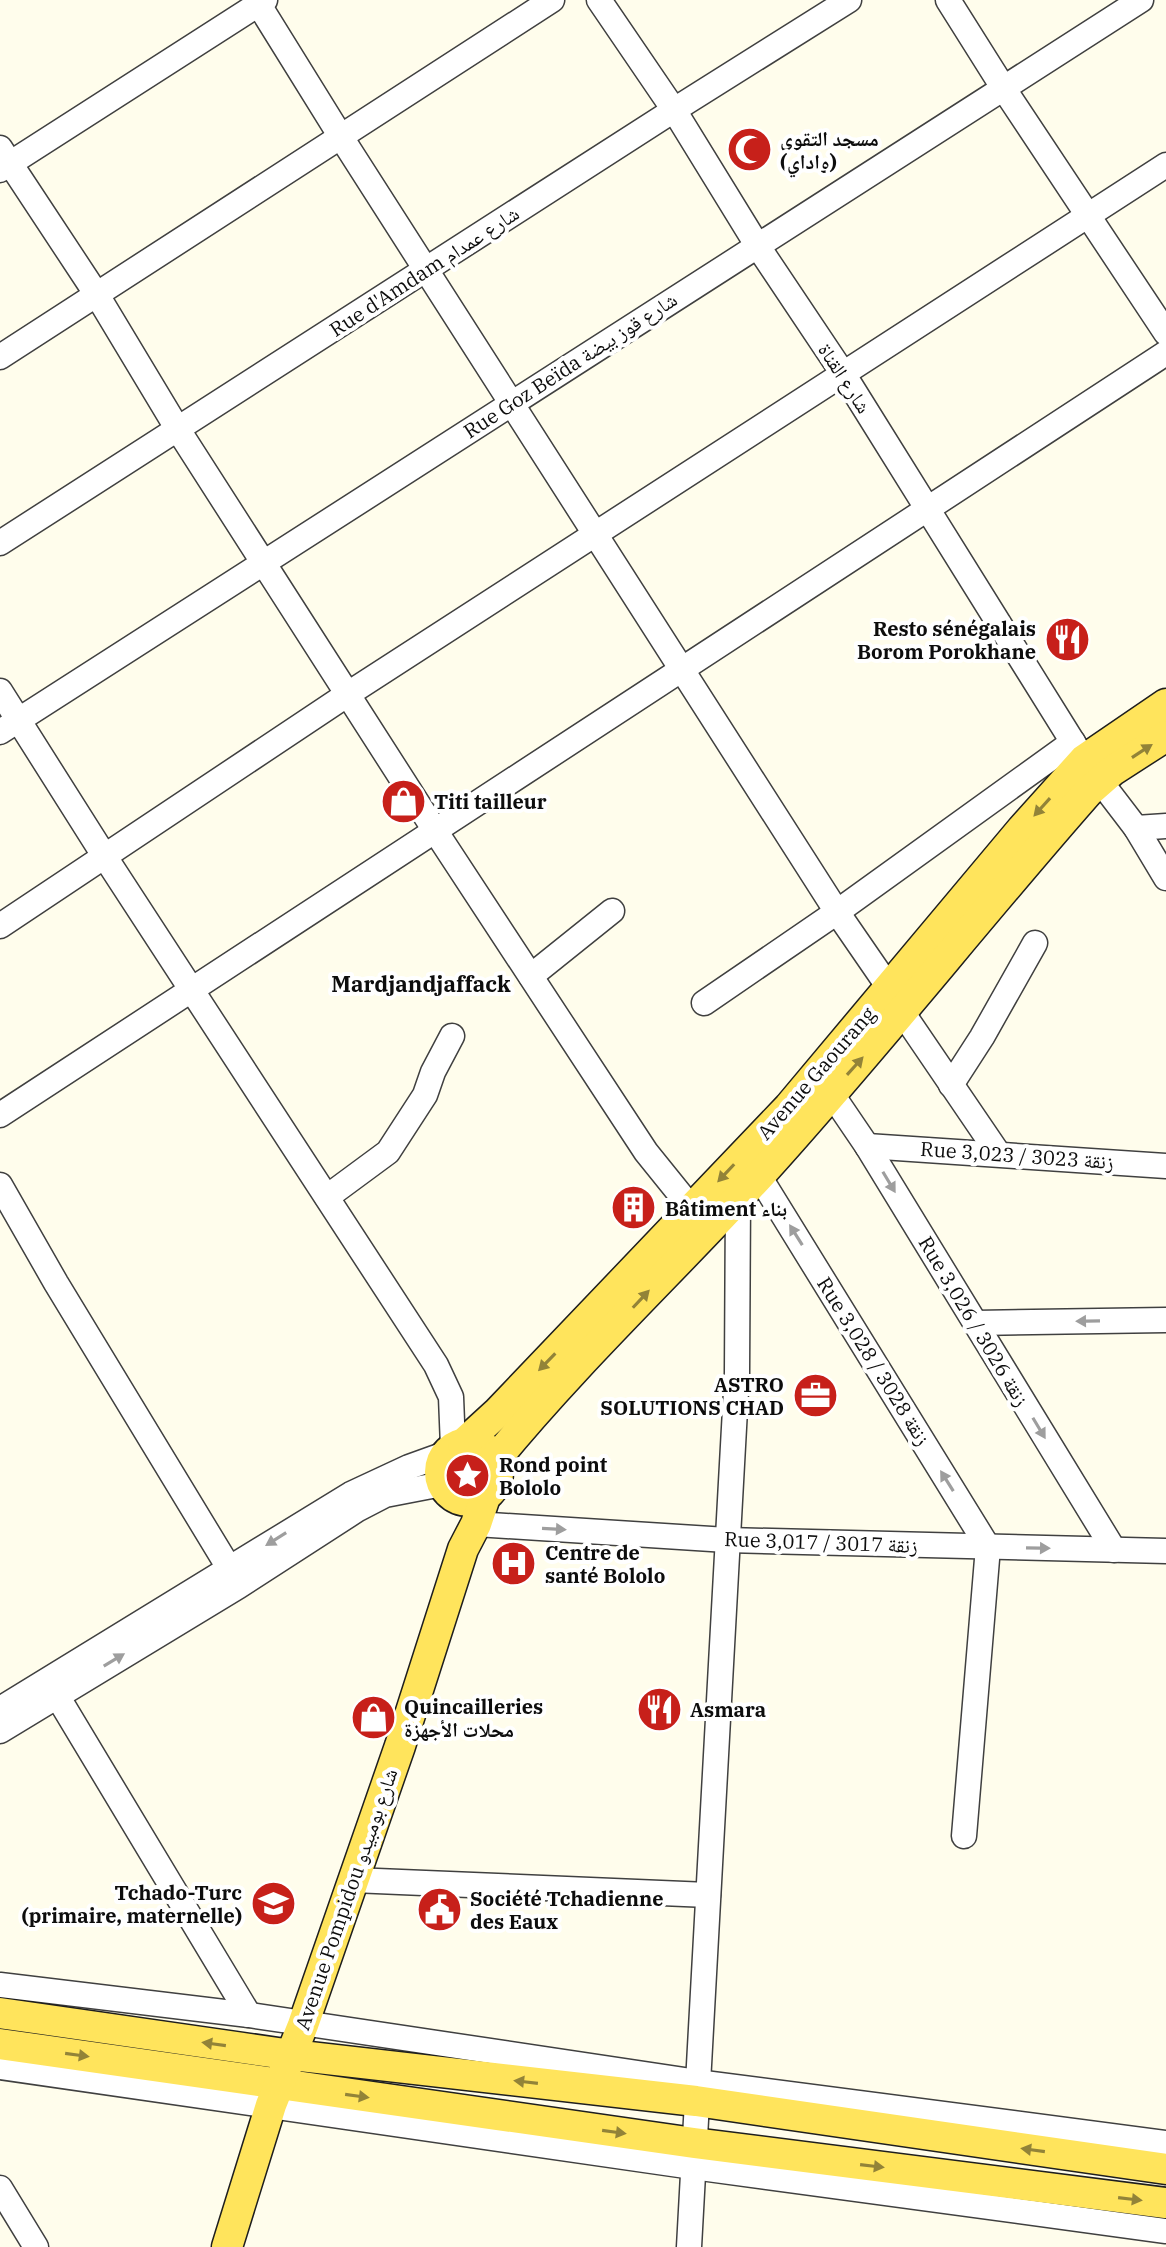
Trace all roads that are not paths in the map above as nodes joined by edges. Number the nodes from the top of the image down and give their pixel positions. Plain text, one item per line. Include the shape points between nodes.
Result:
1 (552, 0) edge
2 (599, 0) edge
3 (849, 0) edge
4 (948, 0) edge
5 (1141, 0) edge
6 (260, 1) edge
7 (1004, 89) junction
8 (674, 110) junction
9 (341, 137) junction
10 (3, 161) edge
11 (1166, 165) edge
12 (1087, 217) junction
13 (757, 245) junction
14 (426, 271) junction
15 (97, 295) junction
16 (1166, 333) edge
17 (1166, 353) edge
18 (0, 357) edge
19 (844, 375) junction
20 (513, 402) junction
21 (177, 428) junction
22 (927, 510) junction
23 (596, 535) junction
24 (0, 543) edge
25 (265, 562) junction
26 (682, 670) junction
27 (0, 691) edge
28 (348, 694) junction
29 (1166, 704) edge
30 (9, 726) edge
31 (1166, 736) edge
32 (1086, 761) junction
33 (1166, 826) edge
34 (1136, 828) junction
35 (434, 829) junction
36 (105, 857) junction
37 (1166, 878) edge
38 (612, 911) dead end
39 (837, 912) junction
40 (0, 926) edge
41 (1035, 943) dead end
42 (531, 976) junction
43 (192, 988) junction
44 (896, 1000) junction
45 (704, 1003) dead end
46 (452, 1036) dead end
47 (951, 1085) junction
48 (831, 1093) junction
49 (0, 1115) edge
50 (867, 1146) junction
51 (998, 1153) junction
52 (1166, 1166) edge
53 (759, 1176) junction
54 (0, 1185) edge
55 (327, 1197) junction
56 (738, 1197) junction
57 (692, 1209) junction
58 (1166, 1320) edge
59 (976, 1323) junction
60 (454, 1448) junction
61 (495, 1460) junction
62 (465, 1511) junction
63 (727, 1540) junction
64 (988, 1547) junction
65 (1114, 1550) junction
66 (1166, 1551) edge
67 (229, 1568) junction
68 (56, 1694) junction
69 (0, 1709) edge
70 (0, 1731) edge
71 (964, 1836) dead end
72 (353, 1880) junction
73 (708, 1895) junction
74 (0, 1985) edge
75 (0, 2013) edge
76 (249, 2015) junction
77 (303, 2025) junction
78 (0, 2044) edge
79 (292, 2055) junction
80 (0, 2067) edge
81 (697, 2092) junction
82 (275, 2095) junction
83 (1166, 2143) edge
84 (694, 2155) junction
85 (1166, 2169) edge
86 (0, 2188) edge
87 (1166, 2203) edge
88 (1166, 2231) edge
89 (36, 2247) edge
90 (227, 2247) edge
91 (689, 2247) edge

1 - 9 street
2 - 8 street, شارع القناة
3 - 8 street, Rue d'Amdam شارع عمدام
4 - 7 street
5 - 7 street, Rue Goz Beïda شارع قوز بيضة
6 - 9 street
6 - 10 street
7 - 12 street
7 - 13 street, Rue Goz Beïda شارع قوز بيضة
8 - 13 street, شارع القناة
8 - 14 street, Rue d'Amdam شارع عمدام
9 - 14 street
9 - 15 street
10 - 15 street
11 - 12 street
12 - 16 street
12 - 19 street
13 - 19 street, شارع القناة
13 - 20 street, Rue Goz Beïda شارع قوز بيضة
14 - 20 street
14 - 21 street, Rue d'Amdam شارع عمدام
15 - 18 street
15 - 21 street
17 - 22 street
19 - 22 street, شارع القناة
19 - 23 street
20 - 23 street
20 - 25 street, Rue Goz Beïda شارع قوز بيضة
21 - 24 street, Rue d'Amdam شارع عمدام
21 - 25 street
22 - 26 street
22 - 32 street, شارع القناة
23 - 26 street
23 - 28 street
25 - 28 street
25 - 30 street, Rue Goz Beïda شارع قوز بيضة
26 - 35 street
26 - 39 street
27 - 30 street
28 - 35 street
28 - 36 street
29 - 32 main road, Avenue Gaourang
30 - 36 street
32 -> 31 main road, Avenue Gaourang via 1112,771
32 - 34 street, شارع القناة
32 - 39 street
32 - 44 main road, Avenue Gaourang via 1041,845
33 - 34 street
34 - 37 street, شارع القناة
35 - 42 street
35 - 43 street
36 - 40 street
36 - 43 street
38 - 42 street
39 - 44 street
39 - 45 street
41 - 47 street
42 - 57 street via 646,1152
43 - 49 street
43 - 55 street
44 - 47 street
48 -> 44 main road, Avenue Gaourang
44 -> 57 main road, Avenue Gaourang
46 - 55 street via 425,1095 388,1152
47 - 51 street
48 - 50 street, Rue 3,026 / زنقة 3026
48 - 53 main road, Avenue Gaourang
50 - 51 street, Rue 3,023 / زنقة 3023
50 -> 59 street, Rue 3,026 / زنقة 3026
51 - 52 street, Rue 3,023 / زنقة 3023
53 - 56 main road, Avenue Gaourang
64 -> 53 street, Rue 3,028 / زنقة 3028
54 - 67 street
55 - 60 street via 436,1365 451,1397
61 -> 56 main road, Avenue Gaourang
56 - 63 street via 737,1373
57 -> 60 main road, Avenue Gaourang via 498,1412
58 -> 59 street
59 -> 65 street, Rue 3,026 / زنقة 3026
60 - 61 main road via 482,1446
60 - 62 main road via 439,1474
60 -> 67 street via 351,1494
61 - 62 main road via 497,1480
62 -> 63 street, Rue 3,017 / زنقة 3017
68 -> 62 street, Rue 3,017 / زنقة 3017 via 385,1495
62 - 72 main road, Avenue Pompidou شارع بومبيدو
63 - 64 street, Rue 3,017 / زنقة 3017
63 - 73 street
64 -> 65 street, Rue 3,017 / زنقة 3017
64 - 71 street
65 - 66 street, Rue 3,017 / زنقة 3017
67 - 69 street
68 - 70 street, Rue 3,017 / زنقة 3017
68 - 76 street
72 - 73 street
72 - 77 main road, Avenue Pompidou شارع بومبيدو
73 - 81 street
74 - 76 street
79 -> 75 main road
76 - 77 street
77 - 79 main road, Avenue Pompidou شارع بومبيدو
77 - 81 street
78 -> 82 main road
81 -> 79 main road
79 - 82 main road, Avenue Pompidou شارع بومبيدو
80 - 82 street
81 - 83 street
81 - 84 street
85 -> 81 main road
82 - 84 main road
82 - 90 main road, Avenue Pompidou شارع بومبيدو
84 -> 87 main road
84 - 88 street
84 - 91 street
86 - 89 street

